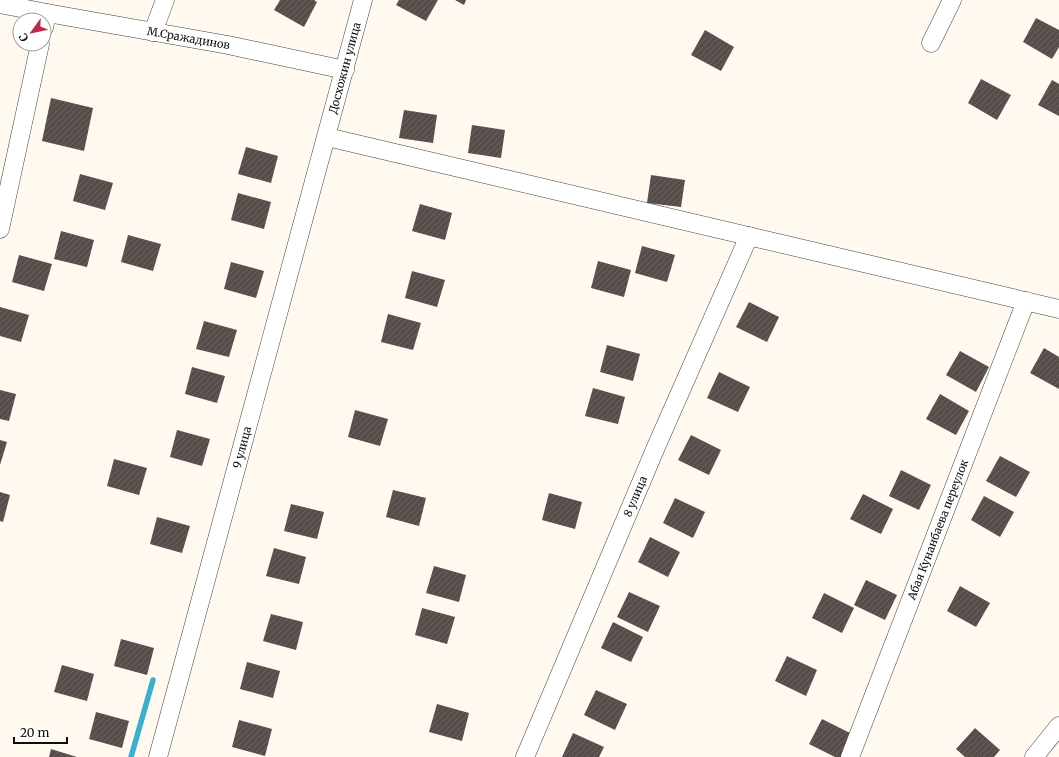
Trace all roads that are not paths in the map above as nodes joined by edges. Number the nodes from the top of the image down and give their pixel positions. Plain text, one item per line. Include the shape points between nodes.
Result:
1 (165, 0) edge
2 (363, 0) edge
3 (952, 0) edge
4 (0, 4) edge
5 (23, 12) edge
6 (52, 21) edge
7 (153, 32) junction
8 (931, 43) dead end
9 (38, 52) edge
10 (345, 70) junction
11 (327, 137) junction
12 (0, 229) edge
13 (748, 236) junction
14 (1026, 301) junction
15 (1059, 309) edge
16 (1059, 726) edge
17 (158, 757) edge
18 (525, 757) edge
19 (850, 757) edge
20 (1034, 757) edge

1 - 7 street
2 - 10 street, Досхожин улица
3 - 8 street
4 - 5 street, М.Сражадинов
6 - 7 street, М.Сражадинов
7 - 10 street, М.Сражадинов
9 - 12 street
10 - 11 street, Досхожин улица
11 - 13 street
11 - 17 street, 9 улица
13 - 14 street
13 - 18 street, 8 улица
14 - 15 street
14 - 19 street, Абая Кунанбаева переулок
16 - 20 street

